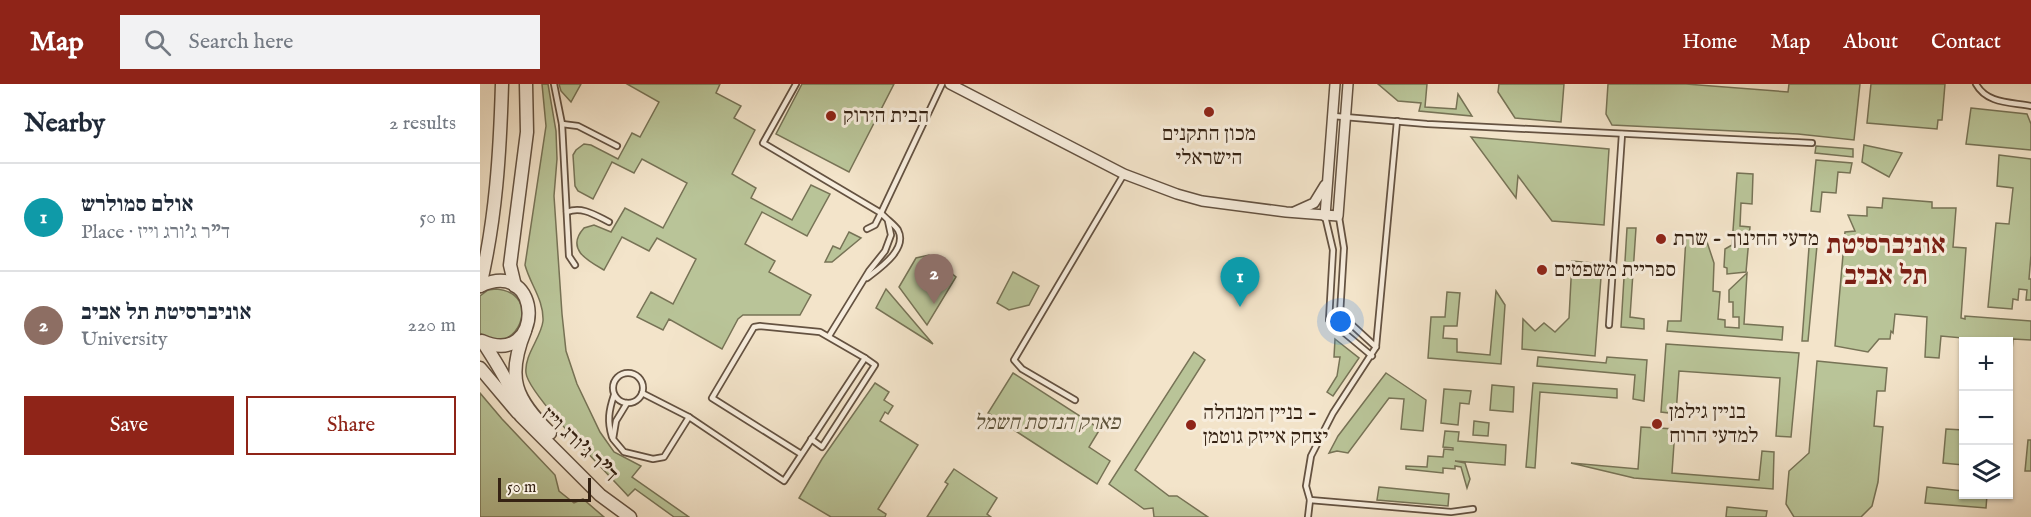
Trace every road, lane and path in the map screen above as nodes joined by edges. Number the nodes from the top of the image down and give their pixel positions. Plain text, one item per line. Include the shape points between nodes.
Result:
1 (502, 84) edge
2 (526, 84) edge
3 (554, 84) edge
4 (796, 84) edge
5 (942, 84) edge
6 (950, 84) edge
7 (1335, 84) edge
8 (1348, 84) edge
9 (1976, 84) edge
10 (2031, 106) edge
11 (1333, 116) junction
12 (1346, 117) junction
13 (1397, 121) junction
14 (562, 124) junction
15 (1622, 134) junction
16 (1812, 143) dead end
17 (617, 146) dead end
18 (1329, 171) junction
19 (1124, 174) junction
20 (567, 212) junction
21 (1286, 212) junction
22 (881, 213) junction
23 (1325, 216) junction
24 (1338, 216) junction
25 (888, 221) junction
26 (609, 222) dead end
27 (867, 229) dead end
28 (575, 265) dead end
29 (865, 280) junction
30 (480, 286) edge
31 (515, 286) junction
32 (1609, 326) dead end
33 (525, 331) junction
34 (829, 336) junction
35 (481, 341) edge
36 (1376, 347) junction
37 (1372, 356) junction
38 (864, 358) junction
39 (480, 368) edge
40 (642, 393) junction
41 (614, 395) junction
42 (1075, 400) dead end
43 (627, 403) junction
44 (521, 416) junction
45 (689, 417) junction
46 (613, 440) junction
47 (811, 440) junction
48 (801, 454) junction
49 (1311, 500) junction
50 (620, 509) junction
51 (1473, 509) dead end
52 (630, 517) edge
53 (1308, 517) edge

1 - 30 street via 501,144 492,231
2 - 31 street via 527,132 510,265
3 - 14 lane
4 - 22 lane via 763,143
5 - 22 lane
6 - 19 street
7 - 11 street
8 - 12 street
9 - 10 lane via 1995,101
11 - 12 lane
11 - 18 street
12 - 13 lane
12 - 24 street
13 - 15 lane
13 - 36 lane
14 - 17 lane via 578,126
14 - 20 lane
15 - 16 lane
15 - 32 lane
18 - 21 street via 1314,203
18 - 23 street
19 - 21 street via 1193,199
19 - 42 lane via 1014,360 1022,369
20 - 26 lane via 588,211
20 - 28 lane via 569,256
21 - 23 street
22 - 25 lane
22 - 27 lane
23 - 24 street
23 - 37 lane via 1333,250 1329,320
24 - 36 lane via 1344,248 1340,314
25 - 29 lane via 889,244
25 - 29 lane via 900,237 894,255
29 - 34 lane
30 - 31 street via 497,281
31 - 33 street, ד"ר ג'ורג וייז via 529,307
33 - 35 street via 501,346
33 - 50 street, ד"ר ג'ורג וייז via 514,370 523,401
34 - 38 lane
34 - 48 lane via 754,327 712,398
35 - 44 street, ד"ר ג'ורג וייז via 500,370
36 - 37 lane
37 - 49 lane via 1333,413 1311,456 1306,486
38 - 47 lane
38 - 47 lane via 874,365 822,447
39 - 44 street
40 - 41 lane via 640,379 628,373 615,380
40 - 43 lane via 636,401
40 - 45 lane
41 - 43 lane
41 - 46 lane via 609,413
43 - 46 lane via 616,421
44 - 50 street, ד"ר ג'ורג וייז via 600,495
45 - 46 lane via 660,459 624,452
45 - 48 lane via 784,481
47 - 48 lane
49 - 51 lane via 1451,512
49 - 53 lane
50 - 52 street, ד"ר ג'ורג וייז

